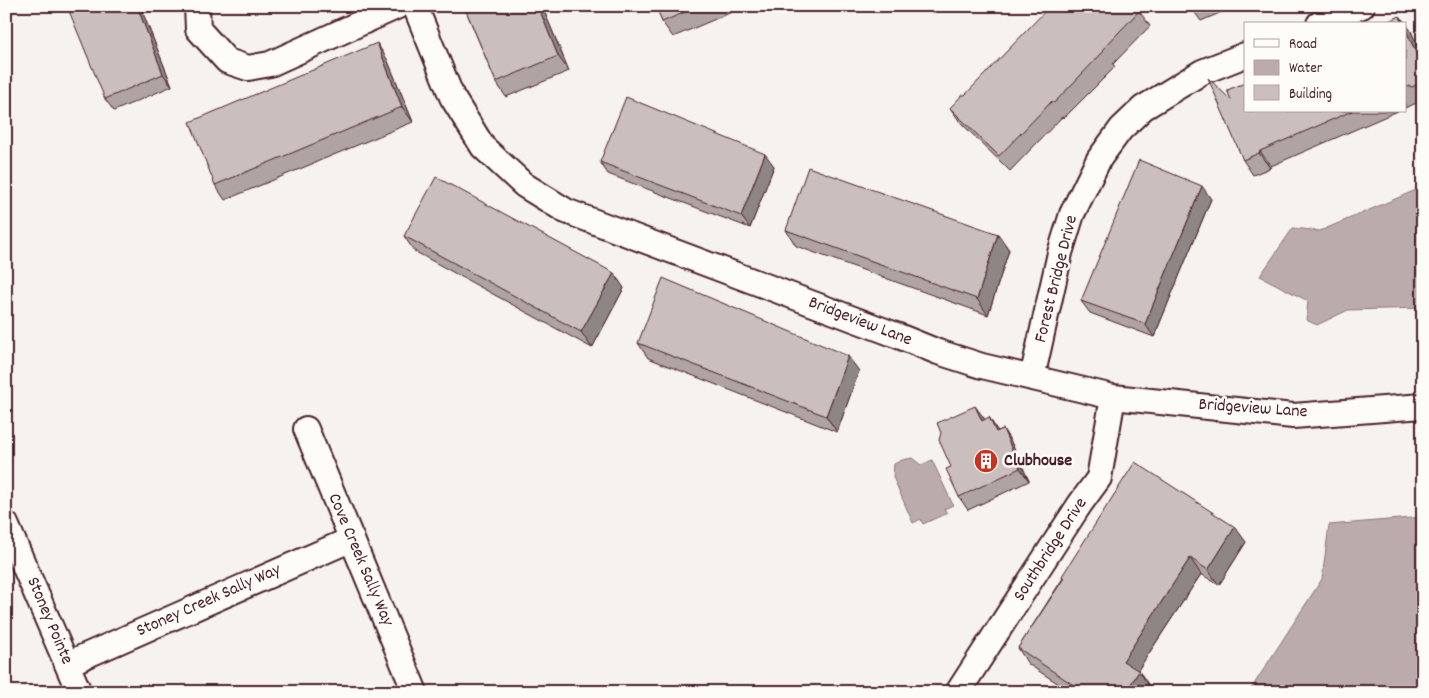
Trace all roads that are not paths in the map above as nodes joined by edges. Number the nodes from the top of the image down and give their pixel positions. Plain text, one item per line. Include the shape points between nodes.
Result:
1 (197, 6) edge
2 (398, 6) edge
3 (415, 6) edge
4 (1362, 6) edge
5 (1325, 22) edge
6 (1244, 54) edge
7 (1032, 378) junction
8 (1113, 397) junction
9 (1423, 406) edge
10 (306, 429) dead end
11 (6, 524) edge
12 (352, 539) junction
13 (67, 664) junction
14 (79, 692) edge
15 (415, 692) edge
16 (958, 692) edge

1 - 2 street via 198,29 227,61 248,68 270,64
3 - 7 street, Bridgeview Lane via 452,97 483,147 524,184 566,211 938,352
4 - 5 street
6 - 7 street, Forest Bridge Drive via 1202,72 1143,108 1120,129 1099,159 1072,214 1060,253
7 - 8 street, Bridgeview Lane
8 - 9 street, Bridgeview Lane via 1293,416
8 - 16 street, Southbridge Drive via 1099,478
10 - 12 street, Cove Creek Sally Way
11 - 13 street, Stoney Pointe
12 - 13 street, Stoney Creek Sally Way
12 - 15 street, Cove Creek Sally Way
13 - 14 street, Stoney Pointe

